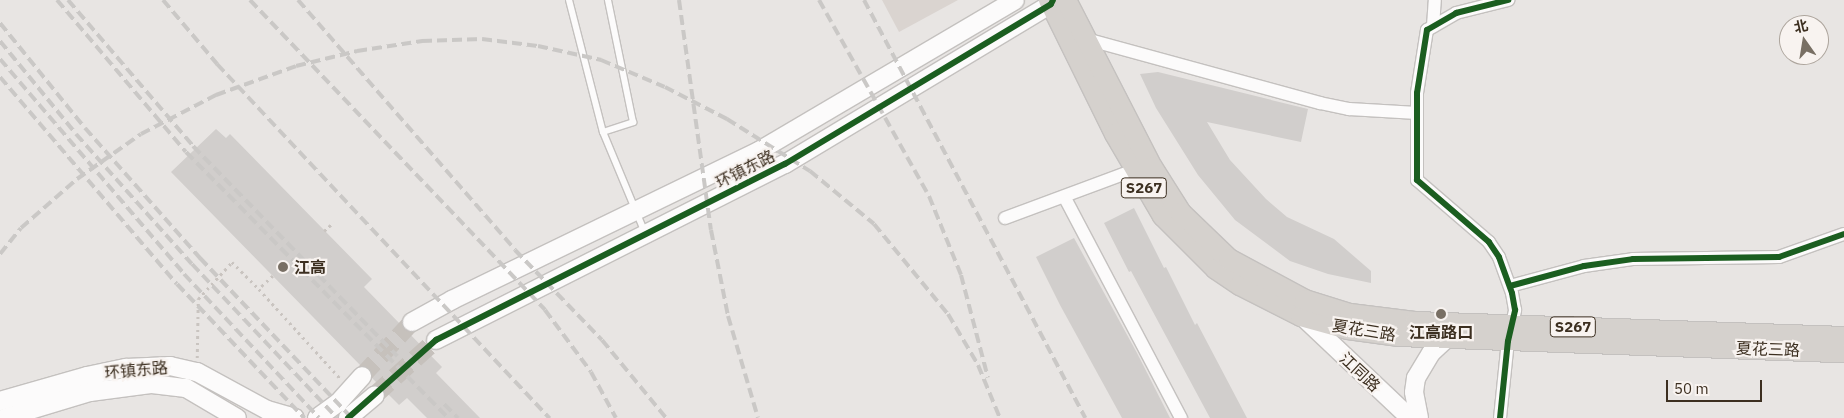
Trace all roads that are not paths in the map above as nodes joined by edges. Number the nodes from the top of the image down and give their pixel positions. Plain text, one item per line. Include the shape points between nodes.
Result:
1 (569, 0) edge
2 (608, 0) edge
3 (1015, 0) edge
4 (1435, 0) edge
5 (1508, 0) edge
6 (1055, 1) edge
7 (1433, 26) junction
8 (1086, 39) junction
9 (1417, 113) junction
10 (603, 132) junction
11 (1134, 170) junction
12 (1065, 198) junction
13 (636, 211) junction
14 (1005, 218) dead end
15 (645, 234) junction
16 (1844, 234) edge
17 (1510, 286) junction
18 (1303, 308) junction
19 (412, 322) tunnel mouth
20 (1510, 333) junction
21 (1844, 337) edge
22 (1446, 339) junction
23 (436, 340) tunnel mouth
24 (1844, 352) edge
25 (356, 382) tunnel mouth
26 (375, 395) tunnel mouth
27 (0, 401) edge
28 (322, 417) edge
29 (4, 418) edge
30 (237, 418) edge
31 (295, 418) edge
32 (348, 418) edge
33 (1181, 418) edge
34 (1410, 418) edge
35 (1419, 418) edge
36 (1500, 418) edge

1 - 10 lane
2 - 10 lane via 633,122
3 - 13 street, 环镇东路 via 759,151
4 - 7 street
5 - 7 street via 1456,14
6 - 8 main road, 夏花三路 / S267
6 - 11 main road, 夏花三路 / S267
6 - 15 street, 环镇东路 via 786,164
7 - 9 street via 1427,30
8 - 9 street via 1320,103 1349,109
8 - 18 main road, 夏花三路 / S267 via 1152,167 1181,213 1229,259
9 - 17 street via 1417,180 1489,242 1499,257
10 - 13 lane
11 - 12 street
11 - 18 main road, 夏花三路 / S267 via 1163,216 1197,252 1240,285
12 - 14 street
12 - 33 street
13 - 15 lane
13 - 19 street, 环镇东路
15 - 23 street, 环镇东路
16 - 17 street via 1779,257 1633,259 1584,266
17 - 20 street via 1515,310
18 - 20 main road, 夏花三路 / S267
18 - 22 main road, 夏花三路 / S267 via 1348,329
18 - 34 street, 江同路
20 - 21 main road, 夏花三路 / S267
20 - 22 main road, 夏花三路 / S267
20 - 24 main road, 夏花三路 / S267
20 - 36 street
22 - 35 street via 1432,353 1416,378 1414,392
25 - 28 street
26 - 32 street
27 - 31 street, 环镇东路 via 126,368 170,366 197,372 267,410
29 - 30 street, 环镇东路 via 90,392 152,384 186,388

